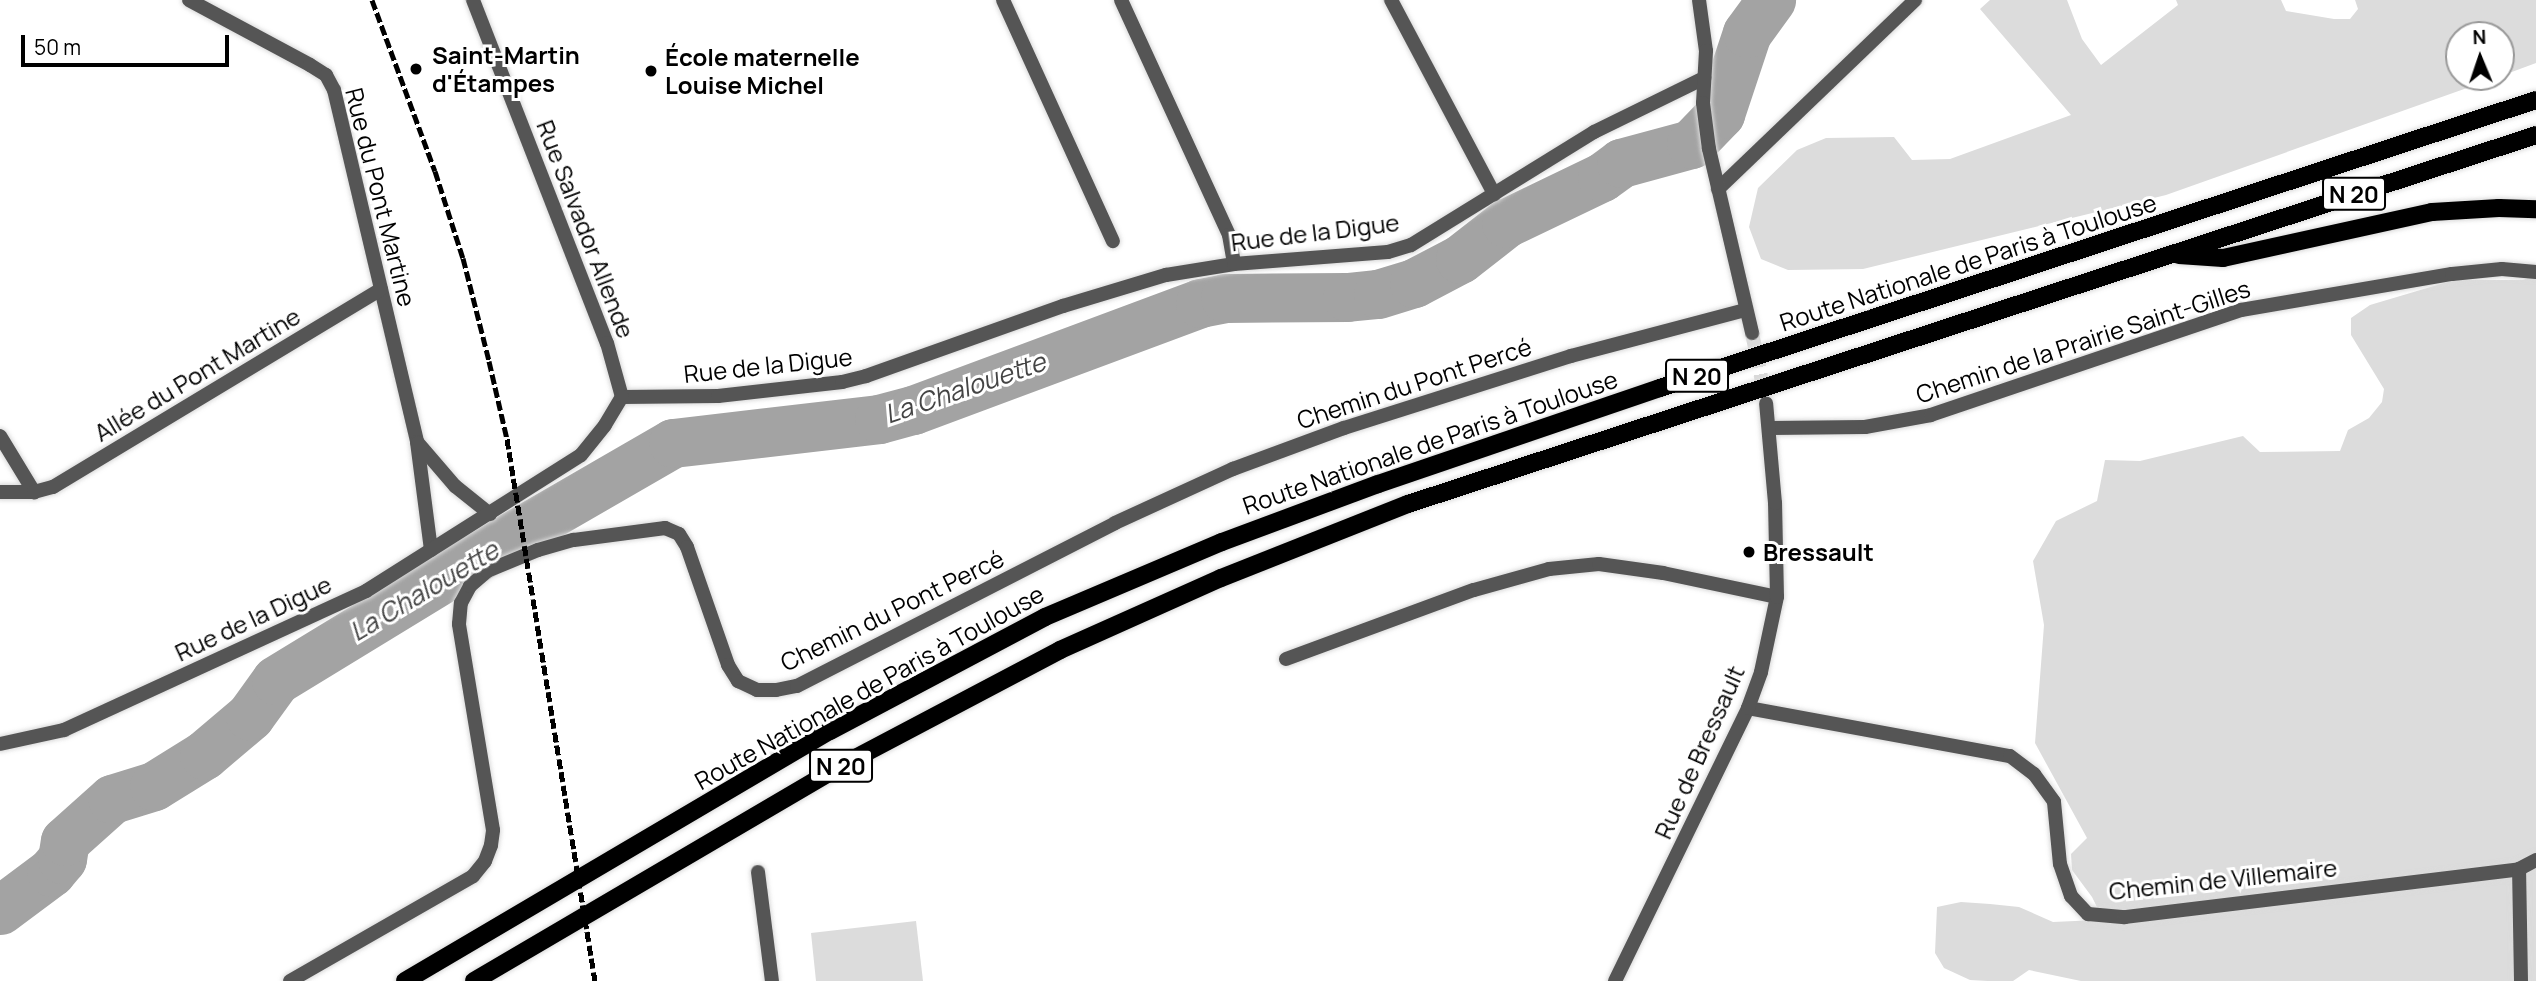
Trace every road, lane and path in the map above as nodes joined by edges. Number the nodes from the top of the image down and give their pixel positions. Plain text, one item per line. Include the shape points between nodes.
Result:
1 (189, 0) edge
2 (473, 0) edge
3 (1003, 0) edge
4 (1121, 0) edge
5 (1391, 0) edge
6 (1699, 0) edge
7 (1915, 0) edge
8 (1704, 78) junction
9 (2536, 100) edge
10 (2536, 135) edge
11 (1718, 189) junction
12 (1494, 194) junction
13 (2536, 209) edge
14 (1113, 241) dead end
15 (2172, 254) junction
16 (1234, 264) junction
17 (2534, 271) edge
18 (381, 289) junction
19 (1745, 310) junction
20 (1752, 333) tunnel mouth
21 (622, 397) junction
22 (1766, 403) tunnel mouth
23 (1771, 428) junction
24 (0, 436) edge
25 (417, 442) junction
26 (0, 492) edge
27 (34, 492) junction
28 (490, 514) junction
29 (431, 550) junction
30 (1777, 597) junction
31 (1286, 659) dead end
32 (1748, 708) junction
33 (0, 744) edge
34 (2536, 860) edge
35 (2519, 869) junction
36 (758, 872) dead end
37 (290, 981) edge
38 (405, 981) edge
39 (474, 981) edge
40 (772, 981) edge
41 (1615, 981) edge
42 (2521, 981) edge

1 - 18 street, Rue du Pont Martine via 326,75 334,90
2 - 21 street, Rue Salvador Allende via 607,343
3 - 14 street
4 - 16 street via 1229,235
5 - 12 street
6 - 8 street via 1706,51
7 - 11 street
8 - 11 street via 1703,103
8 - 12 street, Rue de la Digue via 1594,132
9 - 38 main road, Route Nationale de Paris à Toulouse / N 20 via 1660,388 1222,542 1045,617 830,730
10 - 15 main road, N 20
11 - 19 street
12 - 16 street, Rue de la Digue via 1411,245 1388,252
13 - 15 main road via 2432,212 2223,258
15 - 39 main road, N 20 via 1408,504 1221,578 1060,650 848,762
16 - 21 street, Rue de la Digue via 1166,275 1076,302 842,382 718,396
17 - 23 street, Chemin de la Prairie Saint-Gilles via 2452,274 2241,310 1931,415 1865,428
18 - 25 street, Rue du Pont Martine
18 - 27 street, Allée du Pont Martine via 53,487
19 - 20 street
19 - 37 street, Chemin du Pont Percé via 1558,360 1343,428 1233,469 1115,523 797,686 757,690 738,681 728,665 687,547 679,534 665,528 574,540 488,571 470,586 461,603 459,624 492,830 485,861 473,876
21 - 28 street, Rue de la Digue via 581,455
22 - 23 street, Rue de Bressault
23 - 30 street, Rue de Bressault
24 - 27 street
25 - 28 street, Rue du Pont Martine via 455,486
25 - 29 street, Rue du Pont Martine
26 - 27 street, Allée du Pont Martine
28 - 29 street, Rue de la Digue
29 - 33 street, Rue de la Digue via 366,591 64,730
30 - 31 street via 1599,564 1549,569 1474,590
30 - 32 street, Rue de Bressault
32 - 35 street, Chemin de Villemaire via 2010,756 2034,774 2054,802 2060,864 2071,896 2088,914 2126,917
32 - 41 street, Rue de Bressault
34 - 35 street
35 - 42 street
36 - 40 street

